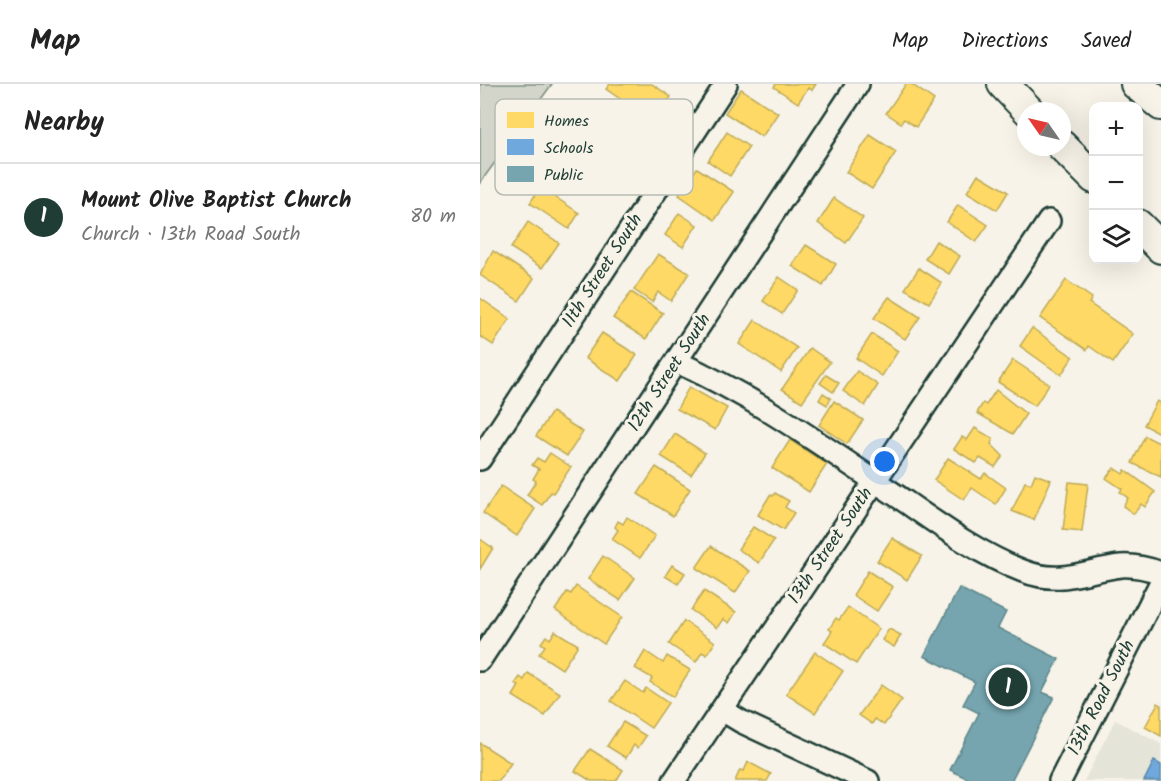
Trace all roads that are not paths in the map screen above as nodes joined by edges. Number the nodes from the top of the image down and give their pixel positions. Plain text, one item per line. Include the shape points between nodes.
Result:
1 (726, 84) edge
2 (858, 84) edge
3 (1003, 84) edge
4 (1023, 84) edge
5 (1136, 84) edge
6 (1020, 102) edge
7 (1034, 102) edge
8 (1161, 105) edge
9 (693, 134) edge
10 (1071, 155) edge
11 (1089, 173) edge
12 (653, 195) edge
13 (1049, 221) dead end
14 (1143, 230) edge
15 (1161, 248) edge
16 (677, 363) junction
17 (480, 459) edge
18 (874, 481) junction
19 (1160, 583) edge
20 (480, 660) edge
21 (722, 710) junction
22 (674, 781) edge
23 (868, 781) edge
24 (1060, 781) edge

1 - 9 street, 11th Street South
2 - 16 street, 12th Street South
3 - 6 highway
4 - 7 highway
5 - 8 highway
10 - 11 highway
12 - 17 street, 11th Street South
13 - 18 street, 13th Street South
14 - 15 highway
16 - 18 street via 774,412
16 - 20 street, 12th Street South
18 - 19 street via 948,531 1024,572 1073,577 1141,566
18 - 21 street, 13th Street South
19 - 24 street, 13th Road South
21 - 22 street, 13th Street South
21 - 23 street

